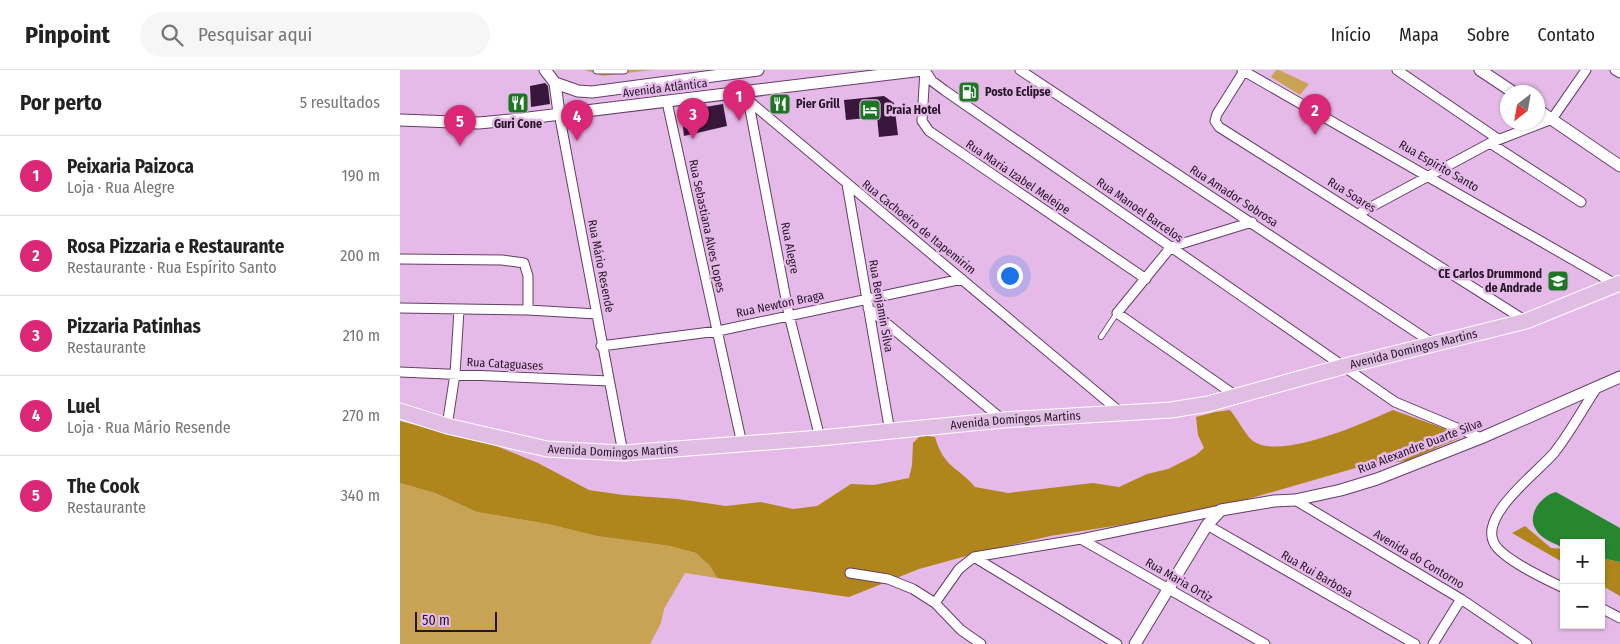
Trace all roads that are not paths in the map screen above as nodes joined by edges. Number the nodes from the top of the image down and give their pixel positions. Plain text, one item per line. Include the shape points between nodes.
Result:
1 (545, 70) edge
2 (597, 70) edge
3 (624, 70) edge
4 (758, 70) edge
5 (924, 70) edge
6 (1020, 70) edge
7 (1397, 70) edge
8 (1480, 70) edge
9 (1586, 70) edge
10 (1615, 70) edge
11 (1243, 71) edge
12 (1620, 73) edge
13 (555, 83) junction
14 (1502, 85) edge
15 (747, 96) junction
16 (667, 102) junction
17 (559, 113) junction
18 (1545, 114) edge
19 (1552, 119) junction
20 (400, 120) edge
21 (1494, 141) junction
22 (1620, 166) edge
23 (1430, 177) junction
24 (847, 184) junction
25 (1581, 202) dead end
26 (1358, 214) junction
27 (1252, 222) junction
28 (1171, 247) junction
29 (400, 259) edge
30 (962, 278) junction
31 (1146, 279) junction
32 (1619, 285) edge
33 (868, 303) junction
34 (400, 308) edge
35 (459, 310) junction
36 (528, 310) junction
37 (1117, 313) junction
38 (597, 314) junction
39 (790, 315) junction
40 (1526, 321) junction
41 (718, 331) junction
42 (1101, 337) dead end
43 (1435, 344) junction
44 (601, 346) junction
45 (1345, 366) junction
46 (400, 372) edge
47 (455, 374) junction
48 (1620, 377) edge
49 (609, 381) junction
50 (1596, 389) junction
51 (1236, 396) junction
52 (400, 411) edge
53 (1120, 412) junction
54 (1003, 420) junction
55 (448, 426) junction
56 (890, 432) junction
57 (820, 438) junction
58 (1481, 438) junction
59 (742, 444) junction
60 (623, 453) junction
61 (1295, 500) junction
62 (1221, 510) junction
63 (1207, 525) junction
64 (1081, 538) junction
65 (974, 557) junction
66 (850, 573) dead end
67 (1560, 586) edge
68 (1168, 588) junction
69 (1461, 599) junction
70 (934, 604) junction
71 (1605, 610) edge
72 (1620, 618) edge
73 (981, 644) edge
74 (1117, 644) edge
75 (1135, 644) edge
76 (1265, 644) edge
77 (1414, 644) edge
78 (1433, 644) edge
79 (1528, 644) edge

1 - 13 street
2 - 3 street
4 - 13 street, Avenida Atlântica via 592,92
5 - 15 street, Avenida Atlântica
5 - 28 street, Rua Manoel Barcelos via 944,90
5 - 31 street, Rua Maria Izabel Meleipe via 921,111 929,131
6 - 27 street, Rua Amador Sobrosa
7 - 21 street
8 - 14 street
9 - 19 street
10 - 12 street
11 - 23 street, Rua Espírito Santo
11 - 26 street, Rua Soares via 1217,114 1216,124
13 - 17 street, Rua Mário Resende
15 - 16 street, Avenida Atlântica
15 - 24 street, Rua Cachoeiro de Itapemirim
15 - 39 street, Rua Alegre
16 - 17 street, Avenida Atlântica
16 - 41 street, Rua Sebastiana Alves Lopes
17 - 20 street, Avenida Atlântica via 479,123
17 - 38 street, Rua Mário Resende
18 - 19 street
19 - 21 street
19 - 22 street
21 - 23 street
21 - 25 street
23 - 26 street
23 - 32 street, Rua Espírito Santo
24 - 30 street, Rua Cachoeiro de Itapemirim
24 - 33 street, Rua Benjamin Silva
26 - 40 street, Rua Soares
27 - 28 street
27 - 43 street, Rua Amador Sobrosa
28 - 31 street
28 - 45 street, Rua Manoel Barcelos
29 - 36 street via 524,263 528,276
30 - 33 street, Rua Newton Braga
30 - 53 street, Rua Cachoeiro de Itapemirim
31 - 37 street
32 - 40 main road, Avenida Domingos Martins
33 - 39 street, Rua Newton Braga
33 - 54 street
33 - 56 street, Rua Benjamin Silva
34 - 35 street
35 - 36 street
35 - 47 street
36 - 38 street
37 - 42 lane
37 - 51 street
38 - 44 street, Rua Mário Resende
39 - 41 street, Rua Newton Braga
39 - 57 street, Rua Alegre
40 - 43 main road, Avenida Domingos Martins
41 - 44 street, Rua Newton Braga
41 - 59 street, Rua Sebastiana Alves Lopes
43 - 45 main road, Avenida Domingos Martins
44 - 49 street, Rua Mário Resende
45 - 51 main road, Avenida Domingos Martins
45 - 58 street, Rua Manoel Barcelos via 1395,402
46 - 47 street, Rua Cataguases
47 - 49 street, Rua Cataguases
47 - 55 street
48 - 50 street, Rua Alexandre Duarte Silva
49 - 60 street, Rua Mário Resende
50 - 58 street, Rua Alexandre Duarte Silva
50 - 67 street via 1553,454 1507,500 1492,535 1494,544 1525,568
51 - 53 main road, Avenida Domingos Martins via 1180,408
52 - 55 main road, Avenida Domingos Martins
53 - 54 main road, Avenida Domingos Martins
54 - 56 main road, Avenida Domingos Martins
55 - 60 main road, Avenida Domingos Martins via 547,449
56 - 57 main road, Avenida Domingos Martins
57 - 59 main road, Avenida Domingos Martins
58 - 61 street, Rua Alexandre Duarte Silva via 1377,479
59 - 60 main road, Avenida Domingos Martins
61 - 62 street, Rua Alexandre Duarte Silva via 1274,500
61 - 69 street, Avenida do Contorno
62 - 63 street
62 - 64 street
63 - 68 street
63 - 77 street, Rua Rui Barbosa
64 - 65 street
64 - 68 street, Rua Maria Ortiz
65 - 70 street via 959,569
65 - 74 street
66 - 70 street via 888,579 913,589
68 - 75 street
68 - 76 street, Rua Maria Ortiz
69 - 78 street
69 - 79 street, Avenida do Contorno
70 - 73 street
71 - 72 street

